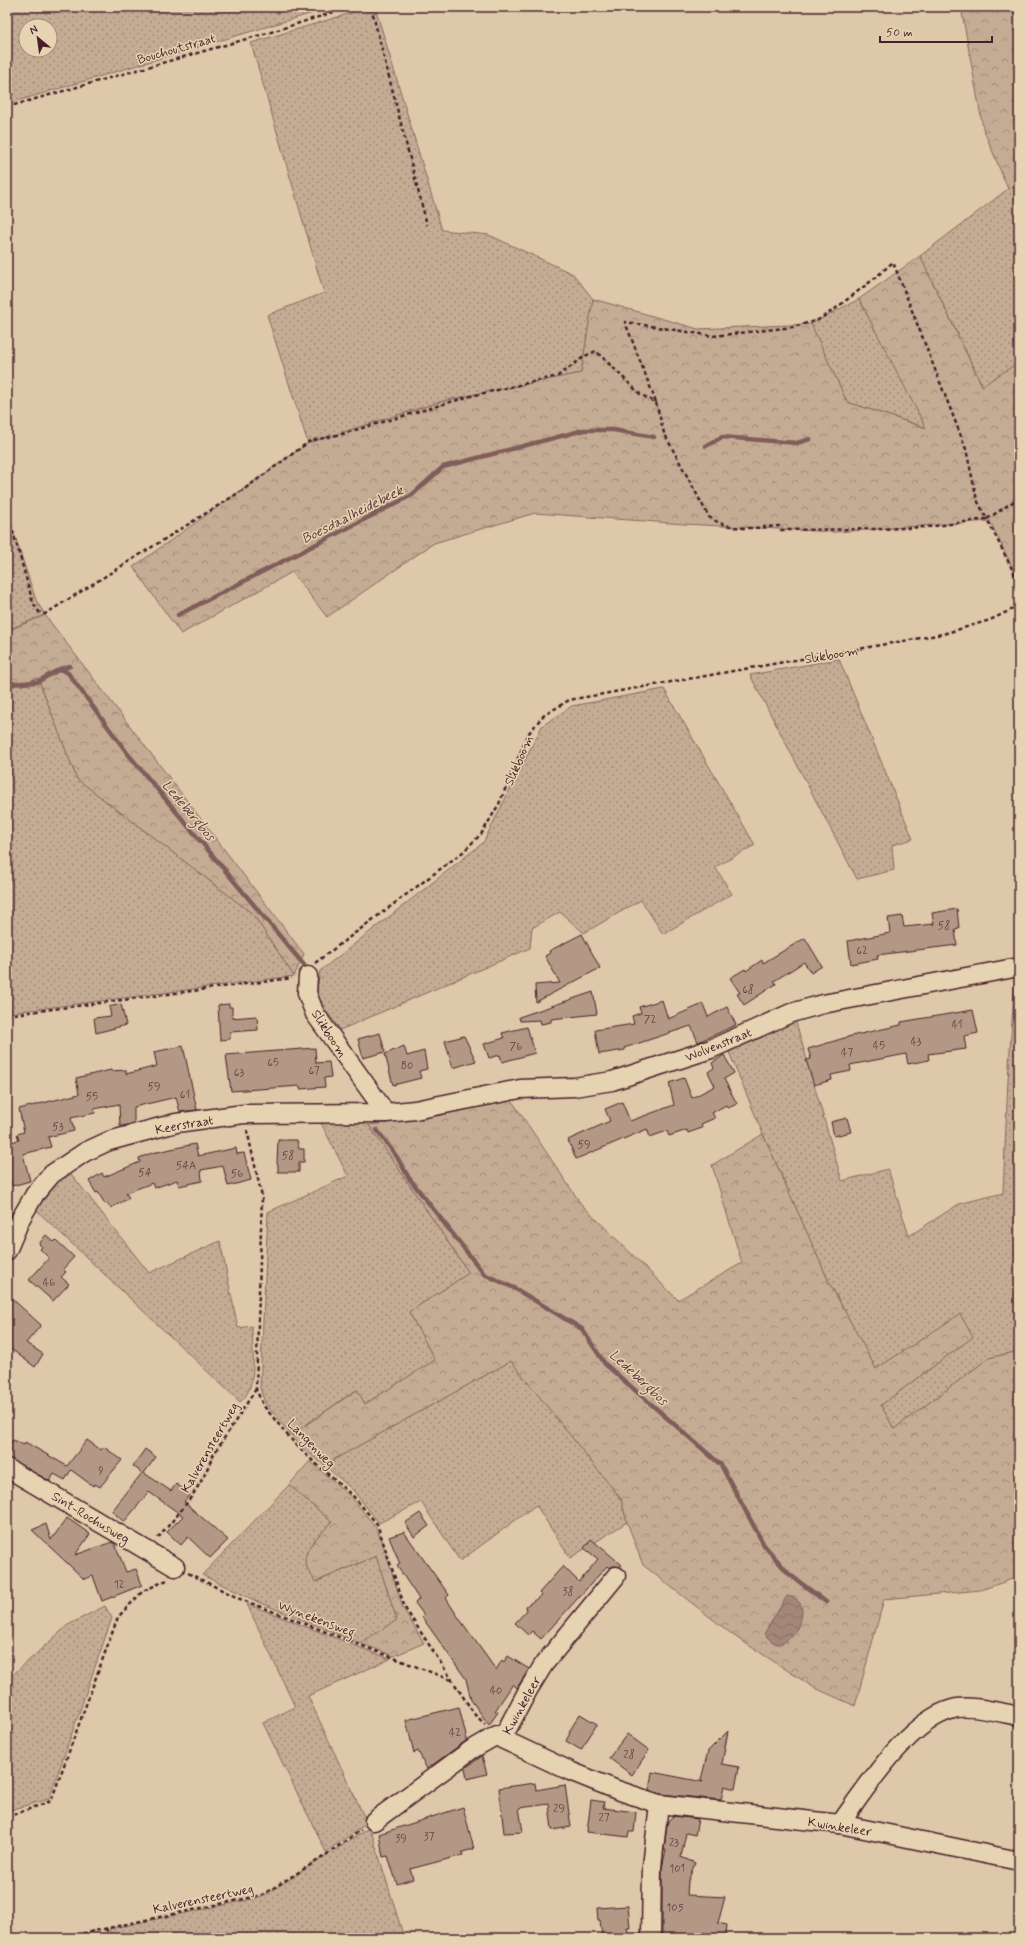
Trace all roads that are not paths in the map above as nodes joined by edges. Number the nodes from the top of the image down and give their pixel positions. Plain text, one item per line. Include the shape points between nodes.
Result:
1 (1019, 967) edge
2 (308, 976) road end
3 (415, 1110) joint
4 (386, 1113) junction
5 (7, 1251) edge
6 (7, 1468) edge
7 (173, 1573) road end
8 (616, 1576) dead end
9 (1019, 1716) edge
10 (497, 1734) road end
11 (659, 1804) junction
12 (374, 1820) road end
13 (840, 1824) junction
14 (1019, 1861) edge
15 (651, 1938) edge

1 - 3 street, Wolvenstraat via 791,1013 711,1049 612,1081 574,1087 520,1089
2 - 4 street, Slikboom via 307,993 315,1014
3 - 4 street, Keerstraat
4 - 5 street, Keerstraat via 244,1114 176,1123 109,1141 85,1152 52,1174 35,1194
6 - 7 street, Sint-Rochusweg via 148,1551
8 - 11 street, Kwinkeleer via 544,1664 502,1739 570,1771
9 - 13 street via 980,1709 953,1708 925,1722 885,1761
10 - 12 street, Kwinkeleer
11 - 13 street, Kwinkeleer
11 - 15 street via 652,1867
13 - 14 street, Kwinkeleer

